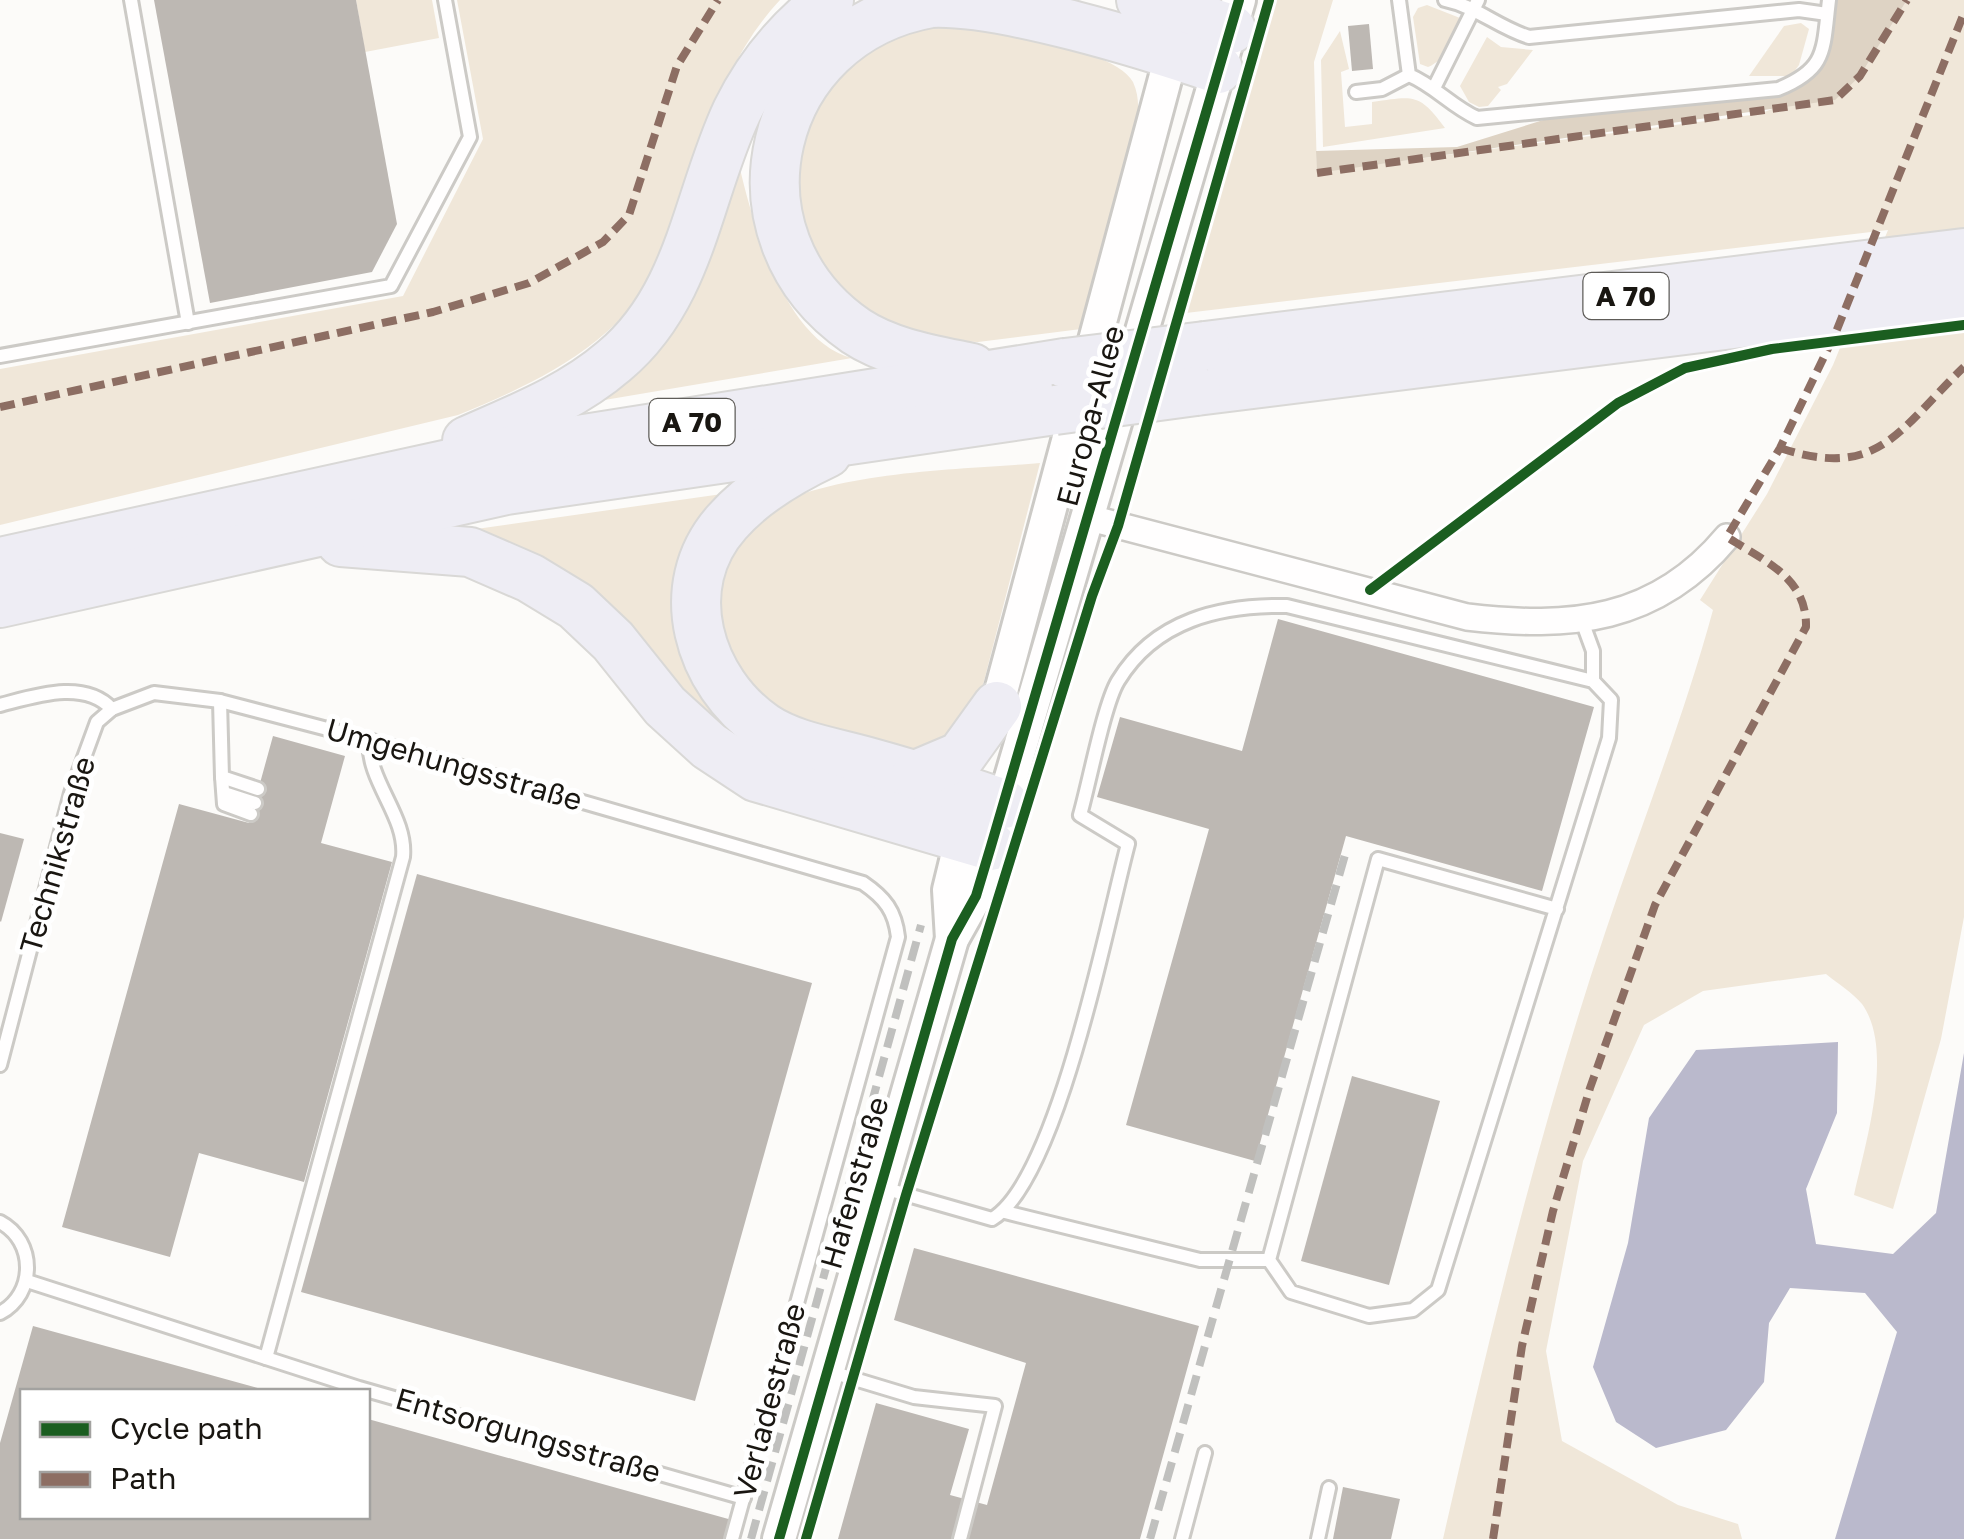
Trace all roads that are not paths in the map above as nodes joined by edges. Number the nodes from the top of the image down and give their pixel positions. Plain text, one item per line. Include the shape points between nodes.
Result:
1 (131, 0) edge
2 (444, 0) edge
3 (829, 0) edge
4 (1399, 0) edge
5 (1445, 0) edge
6 (1476, 3) edge
7 (1828, 7) edge
8 (1171, 17) edge
9 (1230, 33) edge
10 (1409, 75) junction
11 (1435, 86) junction
12 (1356, 92) dead end
13 (1964, 252) edge
14 (1964, 294) edge
15 (1766, 299) junction
16 (188, 323) junction
17 (0, 356) edge
18 (1200, 368) junction
19 (1000, 373) junction
20 (860, 436) junction
21 (384, 477) junction
22 (1090, 518) junction
23 (1726, 537) dead end
24 (277, 539) junction
25 (0, 562) edge
26 (0, 603) edge
27 (1582, 621) junction
28 (1592, 682) junction
29 (220, 701) junction
30 (0, 704) edge
31 (998, 706) junction
32 (112, 708) junction
33 (369, 740) junction
34 (916, 775) junction
35 (222, 777) junction
36 (983, 820) junction
37 (1557, 908) junction
38 (896, 916) joint
39 (0, 1065) edge
40 (880, 1187) junction
41 (1004, 1212) junction
42 (0, 1222) edge
43 (1269, 1260) junction
44 (27, 1280) junction
45 (0, 1313) edge
46 (266, 1358) junction
47 (826, 1370) junction
48 (1205, 1453) dead end
49 (1329, 1488) dead end
50 (744, 1498) junction
51 (732, 1539) edge
52 (778, 1539) edge
53 (960, 1539) edge
54 (1182, 1539) edge
55 (1318, 1539) edge

1 - 16 lane
2 - 16 lane via 470,137 391,286
3 - 21 highway via 796,26 754,78 679,273 617,360 569,395
4 - 10 lane
5 - 6 lane
6 - 7 lane via 1497,27 1528,37
6 - 11 lane
7 - 11 lane via 1816,68 1805,80 1778,89 1477,118
8 - 9 highway
8 - 19 highway via 930,3 856,34 808,77 787,112 776,145 776,206 812,288 858,332 924,358
8 - 31 street, Europa-Allee
9 - 22 street, Europa-Allee
10 - 11 lane
10 - 12 lane via 1382,89
13 - 15 highway, A 70
14 - 15 highway, A 70
15 - 18 highway, A 70
16 - 17 lane
18 - 19 highway, A 70, bridge via 1065,363
18 - 20 highway, A 70, bridge via 1055,410
19 - 21 highway, A 70
20 - 24 highway, A 70 via 506,490
20 - 34 highway via 798,467 726,523 705,555 695,614 712,672 727,696 766,729
21 - 25 highway, A 70
22 - 27 street via 1467,617
22 - 36 street, Europa-Allee
23 - 27 street via 1706,562 1642,604
24 - 26 highway, A 70
24 - 36 highway via 470,552 576,606 680,719 756,777
27 - 28 lane via 1593,651
28 - 37 lane via 1612,700 1609,738
28 - 41 lane via 1287,606 1242,605 1166,628 1118,682 1080,815 1128,844 1062,1096 1018,1197
29 - 32 lane, Umgehungsstraße via 154,694
29 - 33 lane, Umgehungsstraße
29 - 35 lane
30 - 32 lane via 63,692 91,693
31 - 34 highway via 961,756
31 - 36 street, Europa-Allee
32 - 39 lane, Technikstraße via 97,722 71,793
33 - 38 lane, Umgehungsstraße via 863,883
33 - 46 lane via 368,764 404,839 402,857
34 - 36 highway
35 - 35 lane via 255,802 228,808
36 - 40 street, Hafenstraße via 949,890 952,939
37 - 43 lane via 1438,1290 1413,1310 1368,1316 1292,1292
37 - 43 lane via 1378,859
38 - 50 lane, Verladestraße via 898,936
40 - 41 lane via 992,1219
40 - 47 street, Hafenstraße
41 - 43 lane via 1200,1260
42 - 44 lane via 20,1239
44 - 45 lane
44 - 46 lane, Entsorgungsstraße
46 - 50 lane, Entsorgungsstraße
47 - 52 street, Hafenstraße
47 - 53 lane via 914,1397 995,1406
48 - 54 lane
49 - 55 lane
50 - 51 lane, Verladestraße

